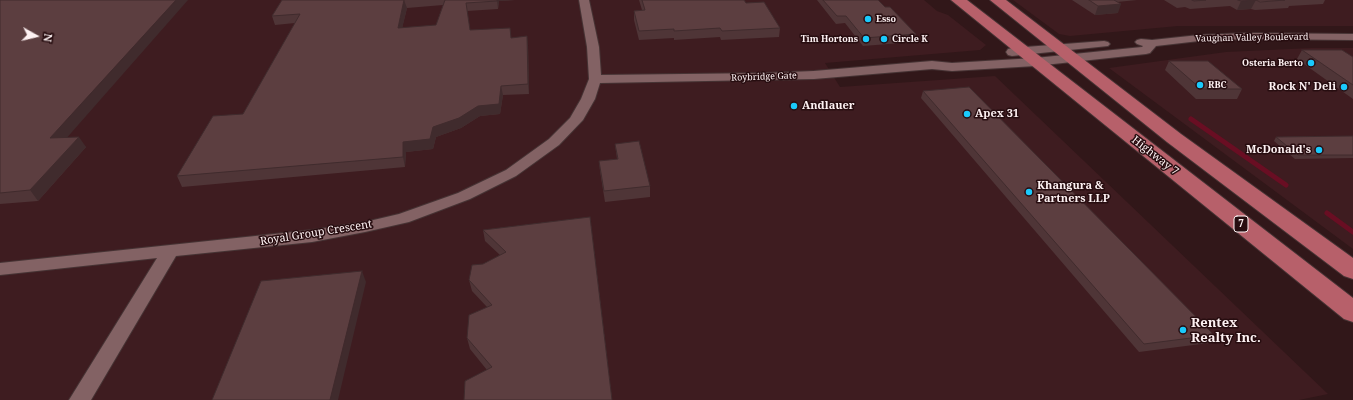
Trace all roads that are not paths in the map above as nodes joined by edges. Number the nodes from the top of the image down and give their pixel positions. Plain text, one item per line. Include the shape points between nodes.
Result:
1 (584, 0) edge
2 (958, 0) edge
3 (997, 0) edge
4 (1353, 38) edge
5 (1152, 43) junction
6 (1067, 54) junction
7 (1029, 56) junction
8 (932, 64) junction
9 (595, 79) junction
10 (170, 252) junction
11 (0, 269) edge
12 (1353, 270) edge
13 (1353, 312) edge
14 (80, 400) edge

1 - 9 street, Royal Group Crescent via 593,47
2 - 7 main road, Highway 7 / 7
3 - 6 main road
4 - 5 street, Vaughan Valley Boulevard via 1248,36
5 - 6 street, Vaughan Valley Boulevard via 1131,41
5 - 6 street, Vaughan Valley Boulevard via 1146,50
6 - 7 street, Vaughan Valley Boulevard
6 - 7 street, Roybridge Gate
6 - 12 main road via 1174,138
7 - 8 street, Roybridge Gate via 952,67
7 - 8 street, Roybridge Gate via 942,58
7 - 13 main road, Highway 7 / 7
8 - 9 street, Roybridge Gate via 766,78
9 - 10 street, Royal Group Crescent via 588,99 576,120 554,142 511,173 464,196 403,218 365,227 312,236
10 - 11 street, Royal Group Crescent
10 - 14 street

